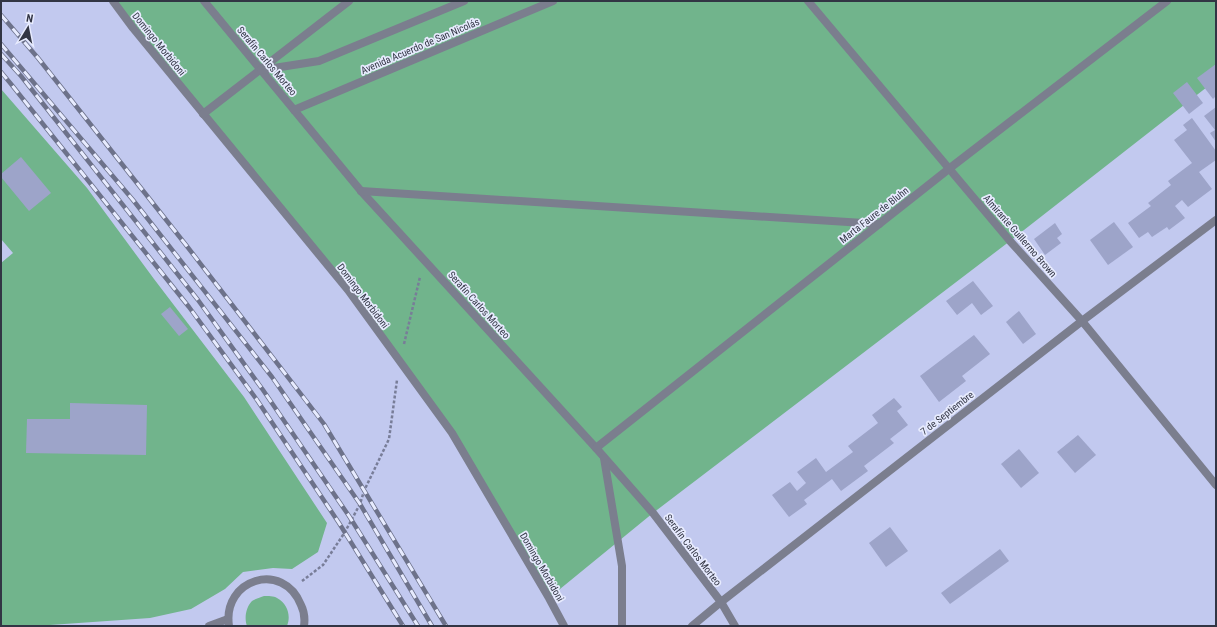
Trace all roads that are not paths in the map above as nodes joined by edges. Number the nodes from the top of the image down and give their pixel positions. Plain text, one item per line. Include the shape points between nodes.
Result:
1 (113, 1) edge
2 (204, 1) edge
3 (349, 1) edge
4 (464, 1) edge
5 (554, 1) edge
6 (808, 1) edge
7 (1167, 1) edge
8 (261, 70) junction
9 (294, 110) junction
10 (203, 114) junction
11 (950, 168) junction
12 (361, 191) junction
13 (1216, 220) edge
14 (880, 224) junction
15 (1082, 321) junction
16 (596, 448) junction
17 (604, 457) junction
18 (1216, 485) edge
19 (721, 602) junction
20 (228, 622) edge
21 (209, 626) edge
22 (304, 626) edge
23 (564, 626) edge
24 (622, 626) edge
25 (692, 626) edge
26 (736, 626) edge

1 - 10 street, Domingo Morbidoni
2 - 8 street, Serafín Carlos Morteo
3 - 8 street
4 - 8 street via 319,61
5 - 9 street, Avenida Acuerdo de San Nicolás
6 - 11 street, Almirante Guillermo Brown
7 - 11 street, Marta Faure de Bluhn
8 - 9 street, Serafín Carlos Morteo
8 - 10 street
9 - 12 street, Serafín Carlos Morteo
10 - 23 street, Domingo Morbidoni via 348,290 452,433
11 - 14 street, Marta Faure de Bluhn
11 - 15 street, Almirante Guillermo Brown via 1010,241
12 - 14 street
12 - 16 street, Serafín Carlos Morteo
13 - 15 street, 7 de Septiembre
14 - 16 street, Marta Faure de Bluhn
15 - 18 street, Almirante Guillermo Brown
15 - 19 street, 7 de Septiembre
16 - 17 street, Serafín Carlos Morteo
17 - 19 street, Serafín Carlos Morteo via 653,513
17 - 24 street via 622,566
19 - 25 street, 7 de Septiembre
19 - 26 street, Serafín Carlos Morteo
20 - 21 street
20 - 22 street via 229,608 241,589 260,580 272,580 292,588 299,598 303,609

